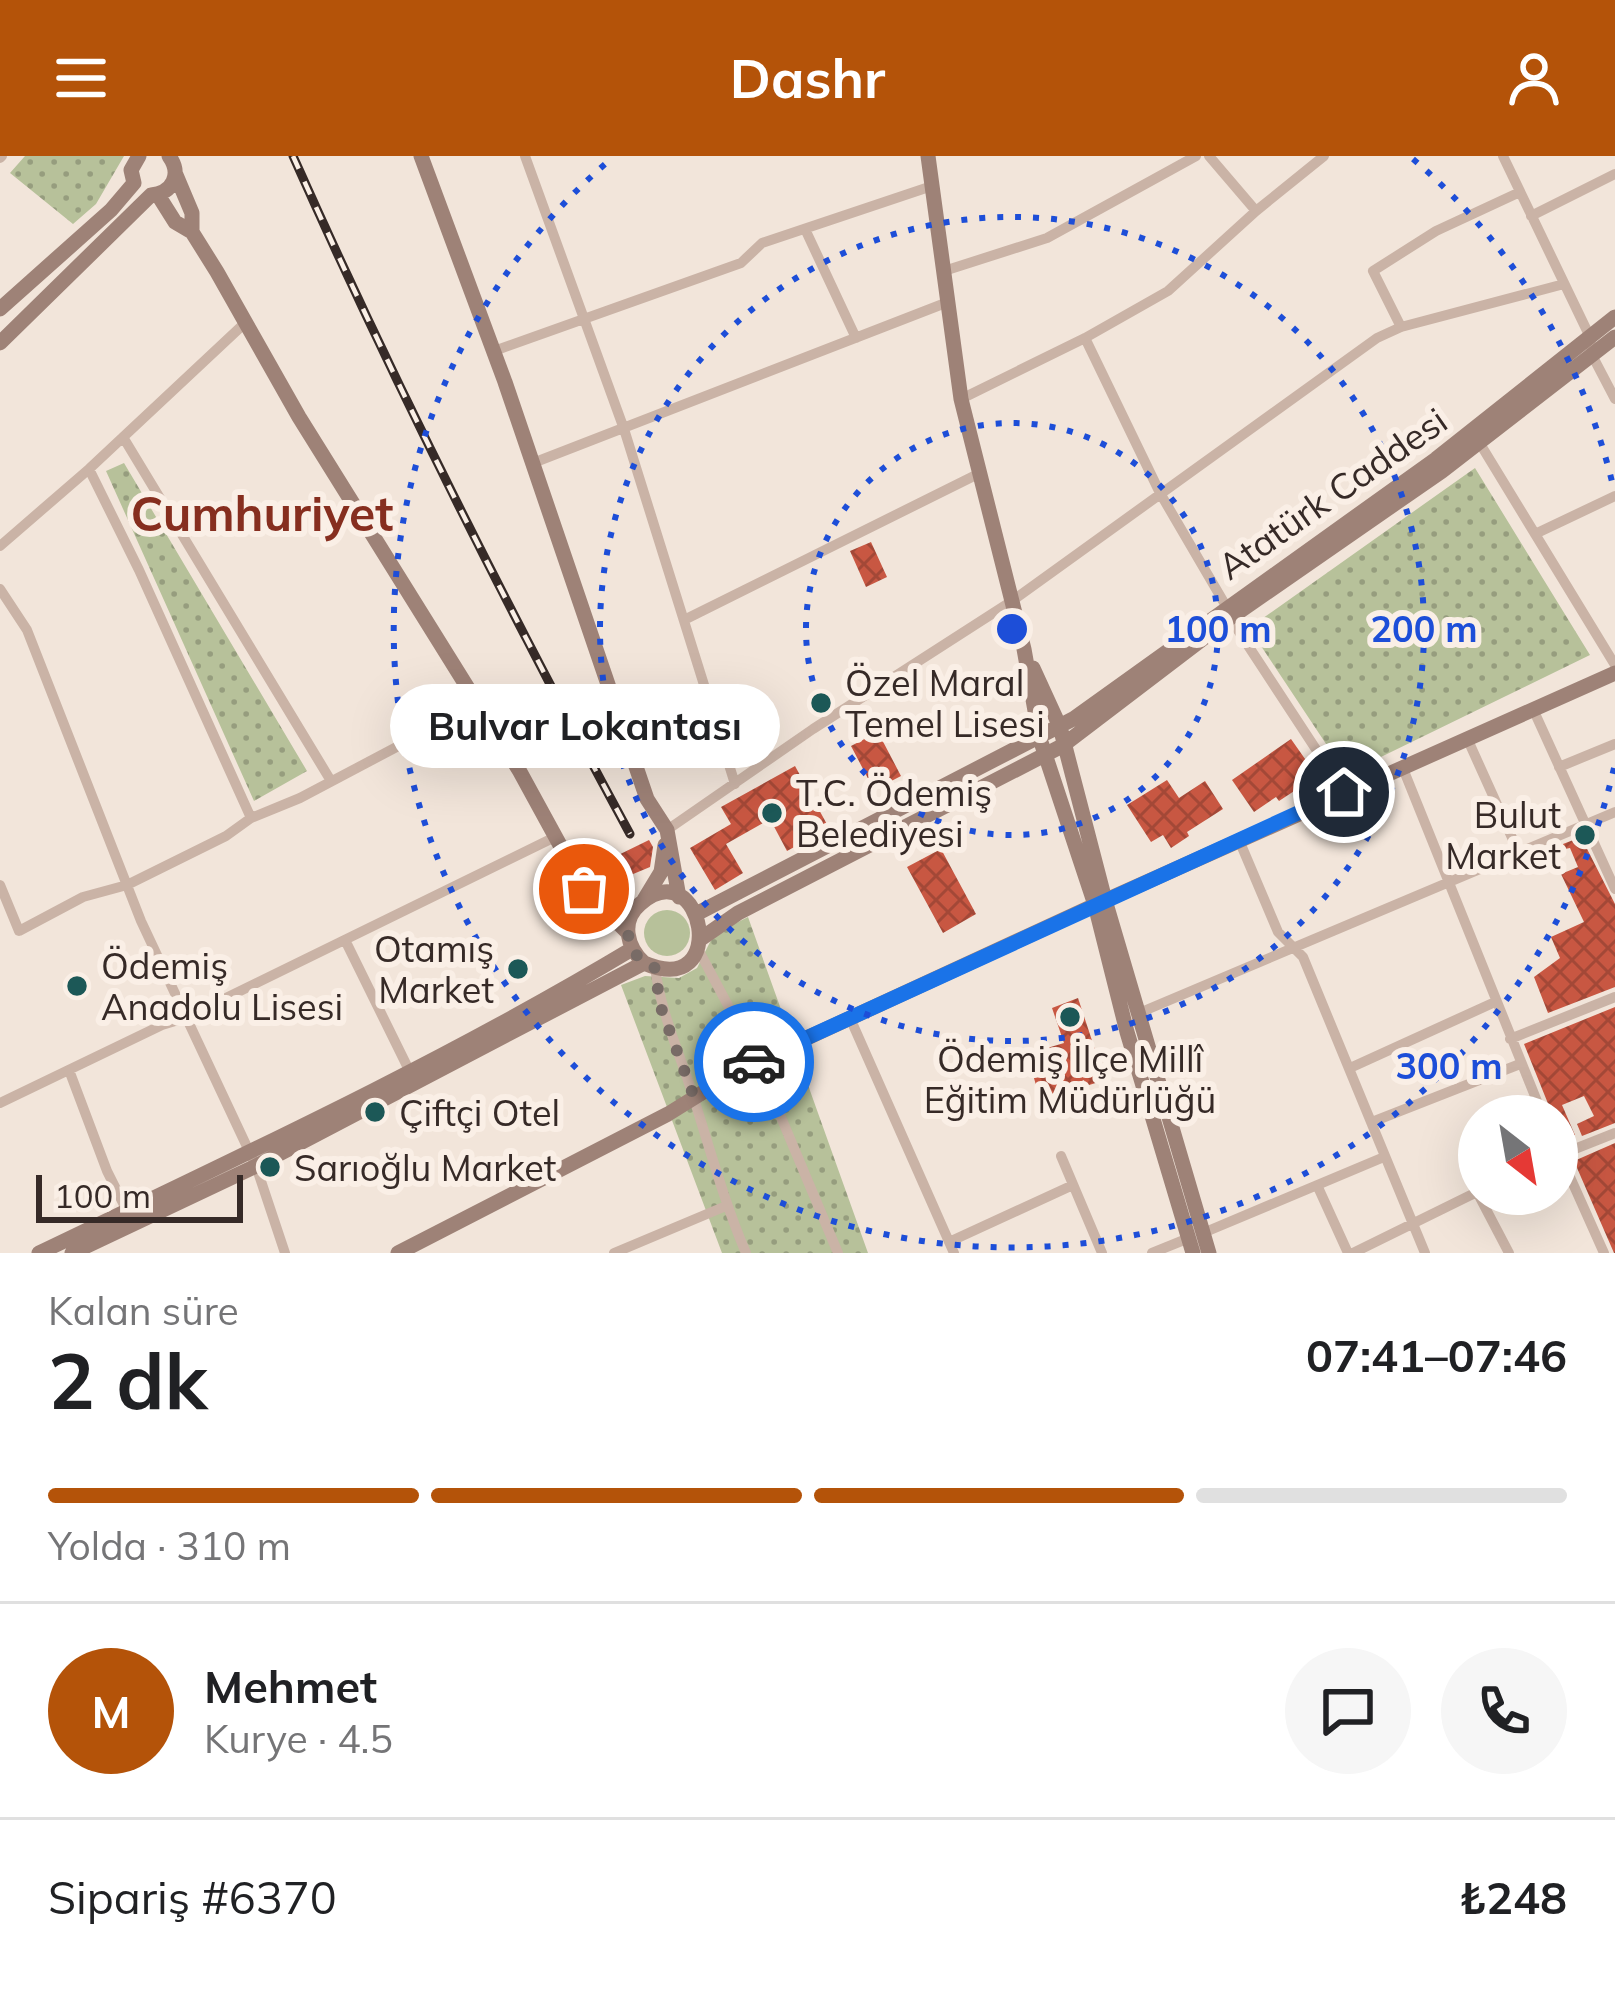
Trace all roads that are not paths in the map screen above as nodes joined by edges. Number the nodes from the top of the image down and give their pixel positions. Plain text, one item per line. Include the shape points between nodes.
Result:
1 (138, 156) edge
2 (169, 156) edge
3 (421, 156) edge
4 (525, 156) edge
5 (928, 156) edge
6 (1196, 156) edge
7 (1209, 156) edge
8 (1324, 156) edge
9 (1503, 156) edge
10 (1615, 174) edge
11 (176, 175) junction
12 (134, 183) junction
13 (932, 186) junction
14 (1520, 192) junction
15 (155, 195) junction
16 (1256, 211) junction
17 (1531, 216) junction
18 (805, 229) junction
19 (192, 232) junction
20 (944, 271) junction
21 (1564, 284) junction
22 (948, 302) junction
23 (0, 309) edge
24 (1615, 316) edge
25 (584, 319) junction
26 (246, 322) junction
27 (1401, 327) junction
28 (1590, 337) junction
29 (1615, 337) edge
30 (856, 338) junction
31 (1085, 338) junction
32 (0, 343) edge
33 (494, 351) junction
34 (1592, 355) junction
35 (961, 399) junction
36 (1615, 399) edge
37 (624, 429) junction
38 (123, 437) junction
39 (1479, 442) junction
40 (533, 464) junction
41 (89, 469) junction
42 (980, 473) junction
43 (1160, 493) junction
44 (1615, 496) edge
45 (1535, 534) junction
46 (0, 546) edge
47 (0, 590) edge
48 (1012, 602) junction
49 (1228, 612) junction
50 (684, 620) junction
51 (1024, 650) junction
52 (1615, 669) edge
53 (478, 704) junction
54 (1533, 709) junction
55 (1060, 727) junction
56 (1467, 738) junction
57 (1615, 744) edge
58 (1050, 746) junction
59 (1402, 766) junction
60 (1559, 767) junction
61 (331, 781) junction
62 (735, 784) junction
63 (1344, 792) junction
64 (1615, 812) edge
65 (251, 818) junction
66 (1586, 825) junction
67 (668, 830) junction
68 (555, 837) junction
69 (1238, 840) junction
70 (1518, 851) junction
71 (1613, 882) edge
72 (1452, 883) junction
73 (0, 885) edge
74 (127, 885) junction
75 (680, 897) junction
76 (644, 901) junction
77 (1100, 902) junction
78 (698, 914) junction
79 (627, 932) junction
80 (345, 940) junction
81 (700, 944) junction
82 (1292, 946) junction
83 (644, 960) junction
84 (1615, 997) edge
85 (1495, 1003) junction
86 (1138, 1013) junction
87 (184, 1018) junction
88 (850, 1018) junction
89 (1510, 1039) junction
90 (758, 1060) junction
91 (1520, 1064) junction
92 (1351, 1068) junction
93 (70, 1070) junction
94 (409, 1070) junction
95 (1534, 1095) edge
96 (694, 1097) junction
97 (0, 1103) edge
98 (1372, 1122) junction
99 (1615, 1132) edge
100 (1578, 1146) edge
101 (1061, 1156) dead end
102 (1384, 1157) junction
103 (253, 1159) junction
104 (1073, 1185) junction
105 (1317, 1185) junction
106 (1578, 1196) edge
107 (1458, 1202) edge
108 (726, 1206) junction
109 (127, 1211) junction
110 (1490, 1215) edge
111 (1412, 1225) junction
112 (1195, 1241) edge
113 (952, 1247) edge
114 (39, 1253) edge
115 (72, 1253) edge
116 (285, 1253) edge
117 (398, 1253) edge
118 (614, 1253) edge
119 (746, 1253) edge
120 (838, 1253) edge
121 (1102, 1253) edge
122 (1152, 1253) edge
123 (1209, 1253) edge
124 (1350, 1253) edge
125 (1425, 1253) edge
126 (1509, 1253) edge
127 (1604, 1253) edge

1 - 12 street
2 - 11 street
3 - 33 street
4 - 25 street
5 - 13 street
6 - 20 street via 1048,238
7 - 16 street
8 - 16 street
9 - 14 street
10 - 17 street
11 - 15 street
11 - 19 street
12 - 15 street
12 - 23 street
13 - 18 street
13 - 20 street
14 - 17 street
14 - 27 street via 1373,271
15 - 19 street
15 - 32 street
16 - 31 street via 1168,291
17 - 21 street
18 - 25 street via 762,243 742,263
18 - 30 street
19 - 26 street
20 - 22 street
21 - 27 street
21 - 28 street
22 - 30 street
22 - 35 street
24 - 28 street, Atatürk Caddesi
25 - 33 street
25 - 37 street
26 - 38 street
26 - 53 street
27 - 43 street
28 - 34 street
28 - 49 street, Atatürk Caddesi
29 - 34 street, Atatürk Caddesi
30 - 37 street
31 - 35 street
31 - 43 street
33 - 40 street
34 - 36 street
34 - 39 street, Atatürk Caddesi
35 - 42 street
37 - 40 street
37 - 50 street
38 - 41 street
38 - 61 street
39 - 45 street
39 - 49 street, Atatürk Caddesi
40 - 67 street via 647,799
41 - 46 street
41 - 65 street
42 - 48 street
42 - 50 street
43 - 48 street
43 - 49 street
44 - 45 street
45 - 52 street
47 - 74 street via 27,630
48 - 51 street
48 - 62 street
49 - 55 street, Atatürk Caddesi
49 - 58 street, Atatürk Caddesi
49 - 63 street
50 - 62 street
51 - 55 street
51 - 58 street
52 - 54 street
53 - 61 street
53 - 68 street
54 - 56 street
54 - 60 street
55 - 58 street, Atatürk Caddesi
56 - 59 street
56 - 70 street
57 - 60 street
58 - 77 street
58 - 78 street, Atatürk Caddesi
58 - 81 street, Atatürk Caddesi via 738,913
59 - 63 street
59 - 72 street
60 - 66 street
61 - 65 street
62 - 67 street
63 - 69 street
64 - 66 street
65 - 74 street
66 - 70 street
66 - 71 street
67 - 75 street
67 - 76 street via 661,872
68 - 79 street via 584,889
68 - 80 street
69 - 77 street
69 - 82 street via 1278,932
70 - 72 street
72 - 82 street
72 - 85 street
73 - 74 street via 19,931 83,897
74 - 87 street
75 - 76 street
75 - 78 street
76 - 79 street
77 - 86 street
77 - 88 street
77 - 112 street via 1127,1032
78 - 81 street
79 - 83 street
80 - 87 street
80 - 94 street
81 - 83 street via 679,966
81 - 90 street
82 - 86 street
82 - 92 street
83 - 94 street via 569,987
83 - 96 street
83 - 103 street
84 - 89 street
85 - 89 street
85 - 92 street
86 - 112 street
87 - 93 street
87 - 103 street
88 - 90 street
88 - 113 street
89 - 91 street
90 - 96 street
90 - 120 street
91 - 95 street
91 - 98 street
92 - 98 street
93 - 97 street
93 - 109 street
94 - 103 street
96 - 108 street
96 - 117 street
98 - 102 street
99 - 100 street
101 - 104 street
102 - 105 street
102 - 111 street
103 - 109 street
103 - 115 street
103 - 116 street
104 - 113 street
104 - 121 street
105 - 112 street
105 - 124 street
106 - 127 street
107 - 111 street
108 - 118 street
108 - 119 street
109 - 114 street
110 - 126 street
111 - 124 street
111 - 125 street
112 - 122 street
112 - 123 street

